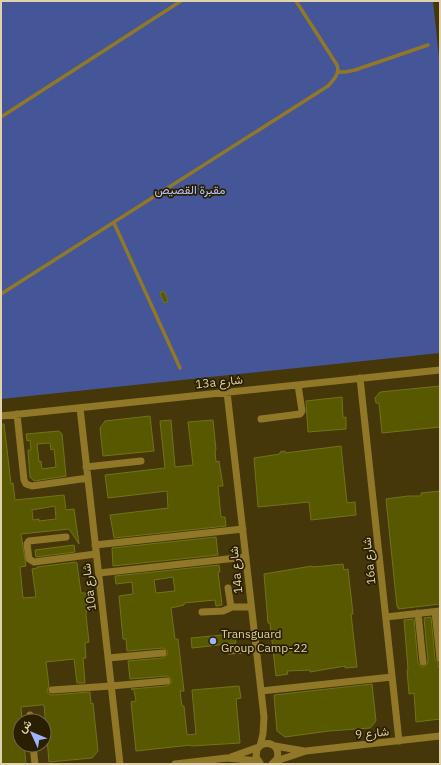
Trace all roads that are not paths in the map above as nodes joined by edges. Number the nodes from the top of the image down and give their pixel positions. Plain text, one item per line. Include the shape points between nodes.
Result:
1 (181, 1) edge
2 (296, 1) edge
3 (428, 45) dead end
4 (338, 72) junction
5 (1, 117) edge
6 (114, 222) junction
7 (1, 294) edge
8 (180, 368) dead end
9 (440, 370) edge
10 (360, 378) junction
11 (298, 385) junction
12 (227, 392) junction
13 (80, 408) junction
14 (17, 414) junction
15 (1, 416) edge
16 (261, 419) dead end
17 (141, 461) dead end
18 (86, 467) junction
19 (88, 478) junction
20 (243, 529) junction
21 (66, 537) dead end
22 (95, 545) junction
23 (96, 554) junction
24 (246, 557) junction
25 (99, 573) junction
26 (228, 588) dead end
27 (232, 607) junction
28 (251, 607) junction
29 (437, 611) edge
30 (202, 612) dead end
31 (418, 613) junction
32 (386, 617) junction
33 (257, 649) junction
34 (230, 651) dead end
35 (164, 653) dead end
36 (108, 658) junction
37 (440, 658) edge
38 (423, 662) dead end
39 (392, 677) junction
40 (167, 681) dead end
41 (111, 686) junction
42 (52, 690) dead end
43 (261, 691) junction
44 (440, 736) edge
45 (399, 741) junction
46 (259, 746) junction
47 (275, 746) junction
48 (306, 751) junction
49 (34, 753) edge
50 (227, 758) junction
51 (260, 763) edge
52 (274, 763) edge
53 (35, 764) edge
54 (120, 764) edge
55 (175, 764) edge

1 - 5 lane
2 - 4 lane via 337,65
3 - 4 lane via 350,72
4 - 6 lane via 323,90
6 - 7 lane
6 - 8 lane
9 - 10 street, 13a شارع
10 - 11 street, 13a شارع
10 - 32 street, 16a شارع
11 - 12 street, 13a شارع
11 - 16 street via 302,411 300,414
12 - 13 street, 13a شارع
12 - 20 street, 14a شارع
13 - 14 street, 13a شارع
13 - 18 street, 10a شارع
14 - 15 street, 13a شارع
14 - 19 street via 26,484 32,486
17 - 18 street
18 - 19 street, 10a شارع
19 - 22 street, 10a شارع
20 - 22 street
20 - 24 street, 14a شارع
21 - 23 street via 29,541 29,559 34,562
22 - 23 street, 10a شارع
23 - 25 street, 10a شارع
24 - 25 street
24 - 28 street, 14a شارع
25 - 36 street, 10a شارع
26 - 27 street
27 - 28 street
27 - 30 street
28 - 33 street, 14a شارع
29 - 31 street
29 - 37 street
31 - 32 street
31 - 38 street
32 - 39 street, 16a شارع
33 - 34 street
33 - 43 street, 14a شارع
35 - 36 street
36 - 41 street, 10a شارع
39 - 43 street
39 - 45 street, 16a شارع
40 - 41 street
41 - 42 street
41 - 54 street, 10a شارع
43 - 46 street, 14a شارع via 265,722
44 - 45 street, شارع 9
45 - 48 street, شارع 9
46 - 47 street, شارع 9 via 267,743
46 - 50 street
46 - 51 street, 14a شارع via 256,753
47 - 48 street, شارع 9
47 - 52 street via 278,754
48 - 52 street, شارع 9
49 - 53 street
50 - 51 street
50 - 55 street

